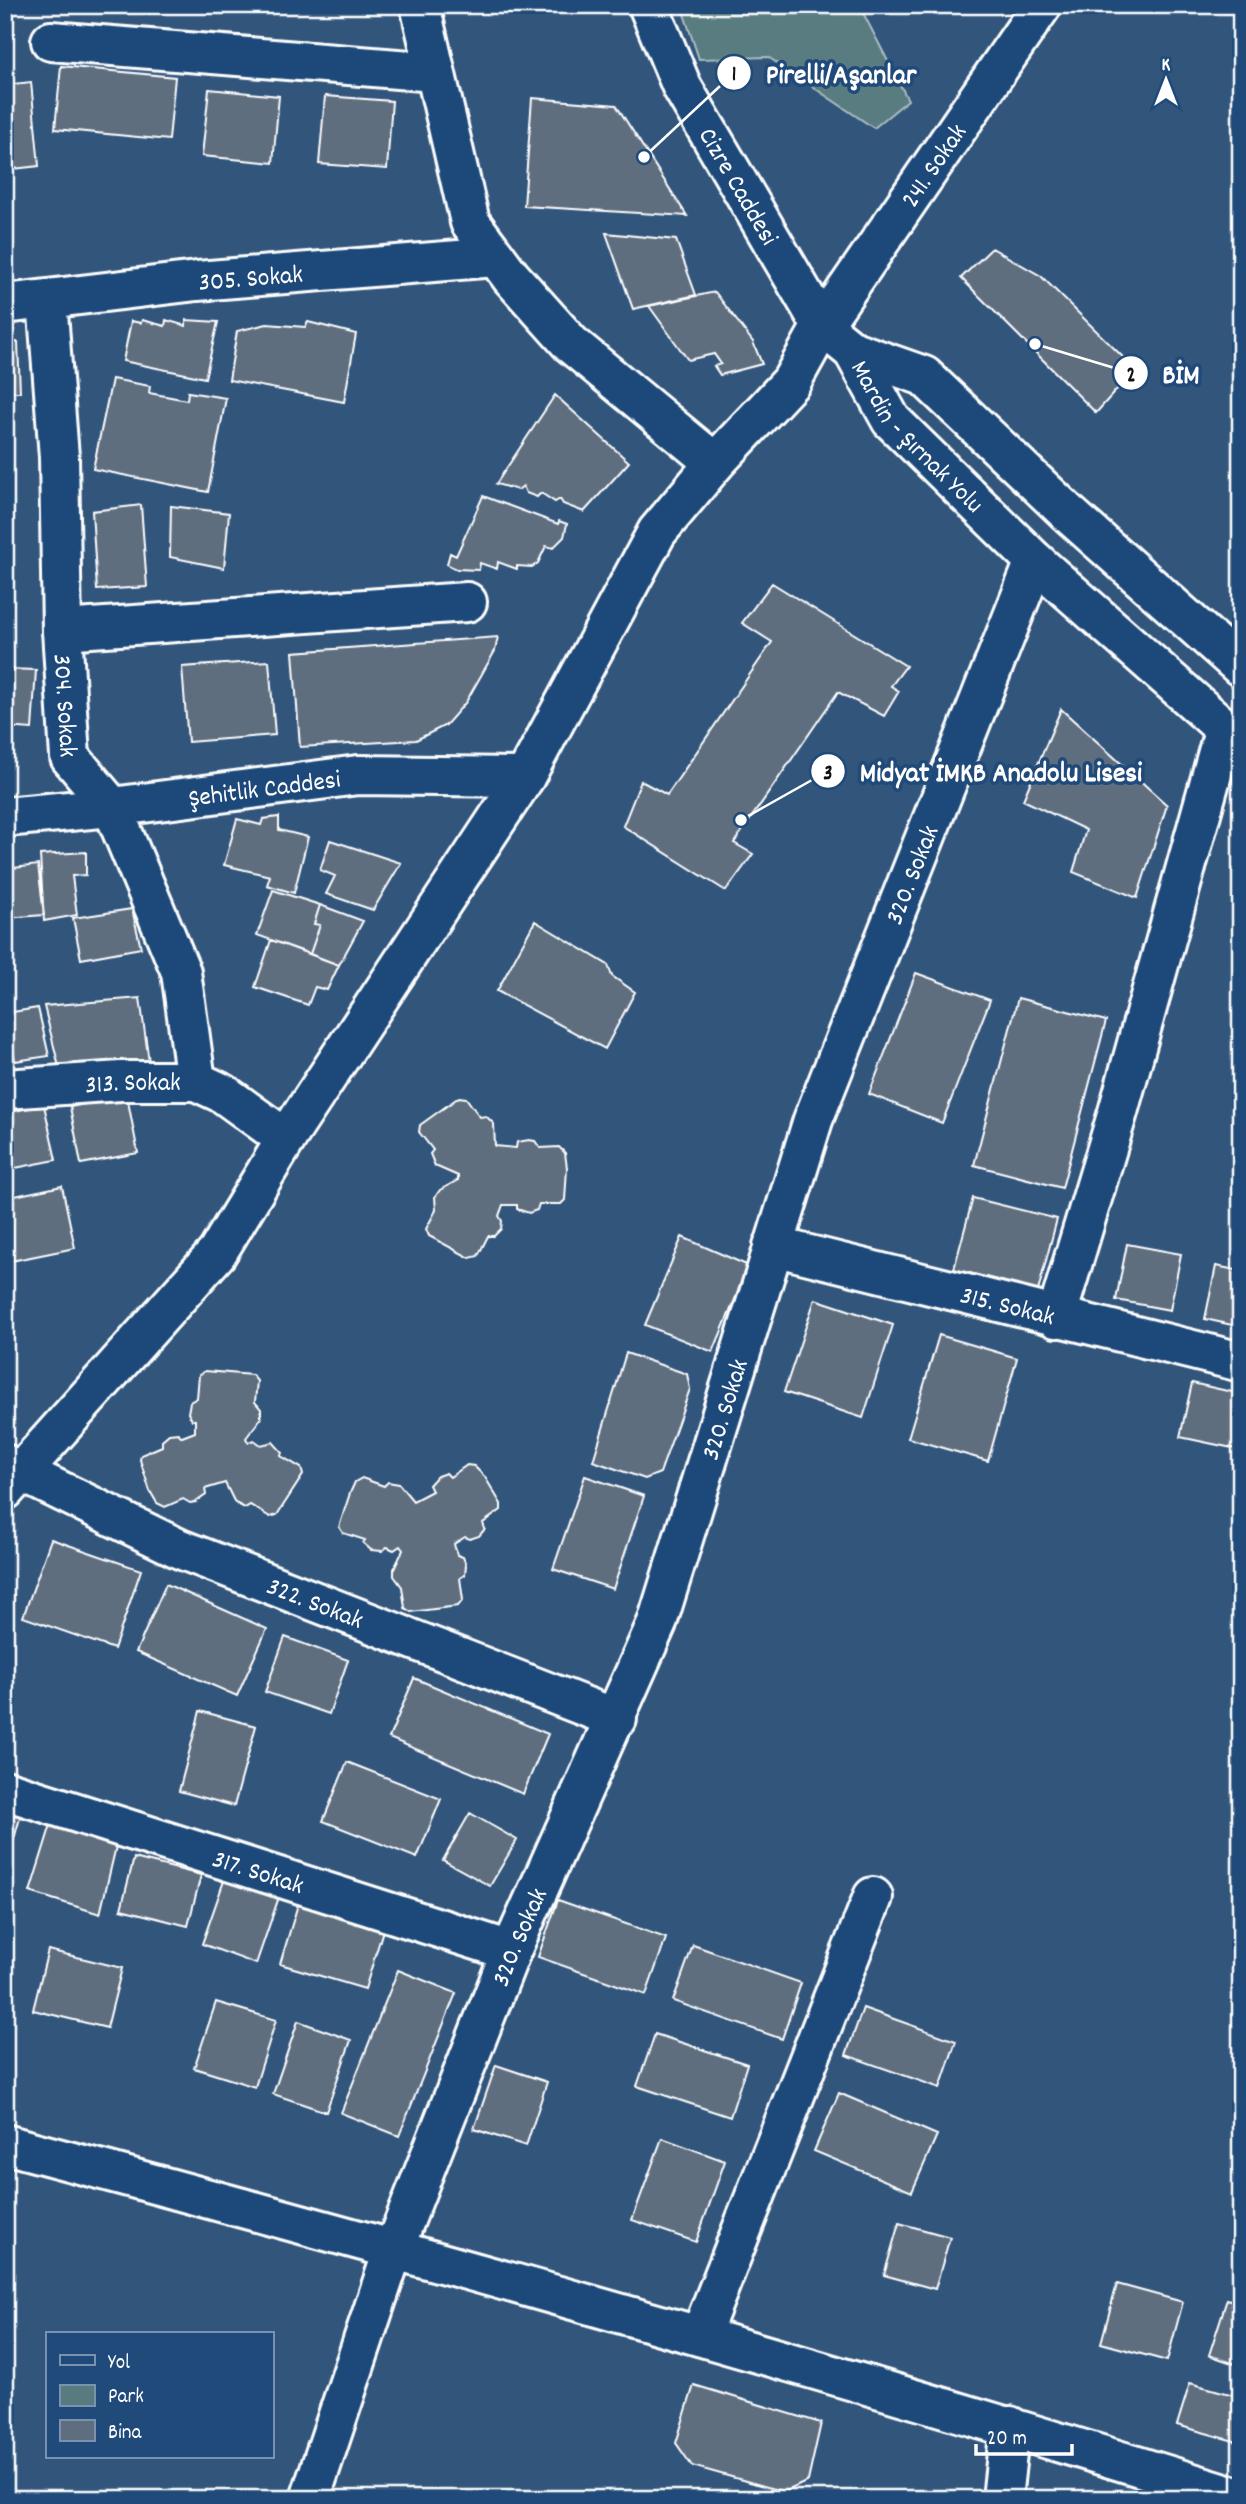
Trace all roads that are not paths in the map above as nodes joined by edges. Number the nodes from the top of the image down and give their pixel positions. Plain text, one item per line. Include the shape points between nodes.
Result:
1 (420, 5) edge
2 (648, 5) edge
3 (1042, 5) edge
4 (51, 41) dead end
5 (435, 72) junction
6 (496, 257) junction
7 (47, 300) junction
8 (5, 303) edge
9 (822, 326) junction
10 (853, 351) junction
11 (715, 463) junction
12 (1035, 561) junction
13 (467, 602) dead end
14 (62, 630) junction
15 (1241, 667) edge
16 (1233, 735) edge
17 (525, 776) junction
18 (112, 807) junction
19 (5, 817) edge
20 (196, 1081) junction
21 (5, 1089) edge
22 (286, 1139) junction
23 (774, 1246) junction
24 (1056, 1318) junction
25 (1241, 1362) edge
26 (10, 1474) edge
27 (617, 1719) junction
28 (5, 1790) edge
29 (873, 1897) dead end
30 (511, 1951) junction
31 (5, 2144) edge
32 (394, 2248) junction
33 (700, 2336) junction
34 (1010, 2427) junction
35 (1241, 2498) edge
36 (310, 2499) edge
37 (1002, 2499) edge

1 - 5 street
2 - 9 street, Cizre Caddesi via 682,87
3 - 9 street, 241. Sokak
4 - 5 street
5 - 6 street via 470,222
6 - 7 street, 305. Sokak via 197,281
6 - 11 street via 571,344
7 - 8 street, 305. Sokak
7 - 14 street, 304. Sokak via 59,457
9 - 10 street, Cizre Caddesi
9 - 11 street, 241. Sokak via 791,382
10 - 12 street, Mardin - Şırnak Yolu via 891,420
10 - 15 street, Mardin - Şırnak Yolu via 924,376 1069,514
11 - 17 street, 241. Sokak via 657,532
12 - 16 street, Mardin - Şırnak Yolu
12 - 23 street, 320. Sokak via 813,1120
13 - 14 street
14 - 18 street, 304. Sokak via 71,757
16 - 24 street
17 - 18 street, Şehitlik Caddesi via 358,775
17 - 22 street, 241. Sokak
18 - 19 street, Şehitlik Caddesi
18 - 20 street, 304. Sokak via 181,972
20 - 21 street, 313. Sokak
20 - 22 street, 313. Sokak via 224,1094
22 - 26 street, 241. Sokak via 218,1253
23 - 24 street, 315. Sokak
23 - 27 street, 320. Sokak via 657,1623
24 - 25 street, 315. Sokak
26 - 27 street, 322. Sokak via 180,1549
27 - 30 street, 320. Sokak
28 - 30 street, 317. Sokak
29 - 33 street
30 - 32 street, 320. Sokak
31 - 32 street
32 - 33 street
32 - 36 street, 320. Sokak
33 - 34 street
34 - 35 street
34 - 37 street

